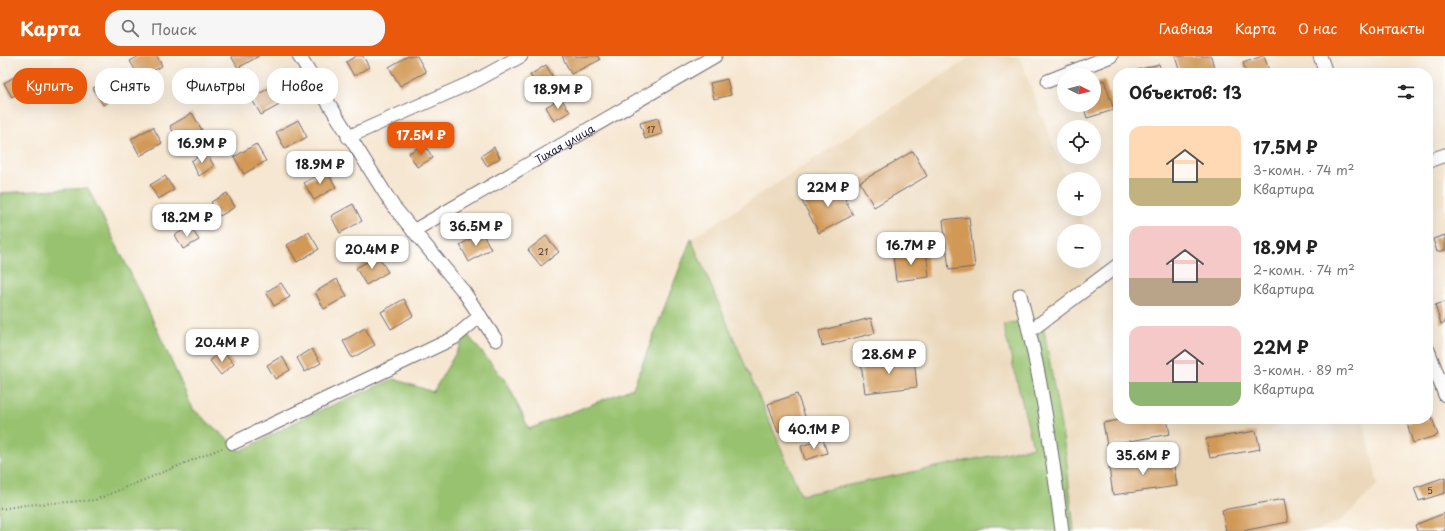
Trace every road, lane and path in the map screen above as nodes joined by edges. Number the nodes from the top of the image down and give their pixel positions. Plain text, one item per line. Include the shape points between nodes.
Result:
1 (299, 56) edge
2 (521, 56) edge
3 (715, 56) edge
4 (1111, 56) edge
5 (1320, 56) edge
6 (1324, 68) edge
7 (1048, 81) dead end
8 (348, 137) junction
9 (1445, 155) edge
10 (1433, 159) edge
11 (413, 231) junction
12 (1113, 269) edge
13 (1020, 295) dead end
14 (480, 316) junction
15 (1030, 331) junction
16 (496, 340) dead end
17 (1433, 363) edge
18 (1445, 395) edge
19 (233, 444) joint
20 (0, 509) edge
21 (1062, 531) edge

1 - 8 street
2 - 8 street via 477,80
3 - 11 street, Тихая улица
4 - 7 street
5 - 6 street
8 - 11 street via 393,206
9 - 10 street
11 - 14 street via 464,292
12 - 15 street
13 - 15 street
14 - 16 street
14 - 19 street via 454,338
15 - 21 street via 1053,458
17 - 18 street
19 - 20 path via 95,500 26,504

